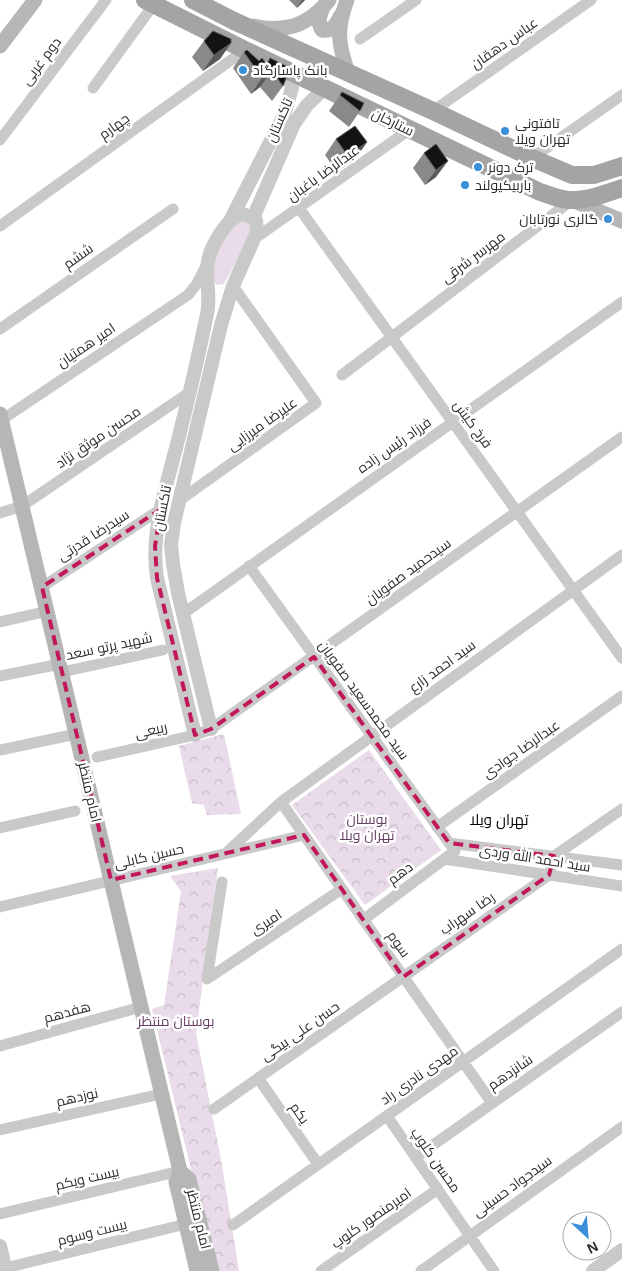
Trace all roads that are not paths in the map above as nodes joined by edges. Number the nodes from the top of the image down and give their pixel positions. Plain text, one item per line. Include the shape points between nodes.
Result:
1 (35, 0) edge
2 (106, 0) edge
3 (416, 0) edge
4 (591, 0) edge
5 (197, 1) edge
6 (149, 2) edge
7 (326, 4) edge
8 (345, 6) edge
9 (234, 21) junction
10 (360, 39) dead end
11 (0, 46) edge
12 (245, 50) junction
13 (288, 71) junction
14 (348, 73) junction
15 (93, 88) dead end
16 (324, 89) junction
17 (622, 95) edge
18 (433, 111) junction
19 (409, 130) junction
20 (0, 140) edge
21 (532, 158) junction
22 (622, 166) edge
23 (622, 188) edge
24 (572, 200) junction
25 (299, 208) junction
26 (173, 209) dead end
27 (253, 218) junction
28 (230, 221) junction
29 (622, 221) edge
30 (0, 226) edge
31 (254, 239) junction
32 (208, 261) junction
33 (233, 286) junction
34 (188, 295) junction
35 (622, 302) edge
36 (208, 308) junction
37 (0, 329) edge
38 (391, 337) junction
39 (196, 364) junction
40 (211, 368) junction
41 (342, 375) dead end
42 (190, 392) junction
43 (1, 418) edge
44 (452, 422) junction
45 (622, 437) edge
46 (180, 500) junction
47 (22, 506) junction
48 (161, 509) junction
49 (517, 512) junction
50 (0, 513) edge
51 (622, 556) edge
52 (249, 566) junction
53 (42, 587) junction
54 (573, 590) junction
55 (48, 611) junction
56 (184, 613) junction
57 (167, 618) junction
58 (0, 622) edge
59 (163, 650) dead end
60 (314, 657) junction
61 (622, 658) edge
62 (61, 668) junction
63 (0, 676) edge
64 (622, 696) edge
65 (211, 729) junction
66 (76, 734) junction
67 (195, 735) junction
68 (371, 735) junction
69 (0, 750) edge
70 (96, 757) dead end
71 (281, 802) junction
72 (622, 809) edge
73 (75, 811) dead end
74 (437, 827) junction
75 (0, 828) edge
76 (304, 835) junction
77 (452, 847) junction
78 (226, 853) junction
79 (554, 856) junction
80 (444, 859) junction
81 (622, 864) edge
82 (549, 875) junction
83 (111, 880) junction
84 (222, 882) dead end
85 (622, 886) edge
86 (342, 889) junction
87 (0, 907) edge
88 (363, 920) junction
89 (622, 949) edge
90 (403, 977) junction
91 (141, 1008) junction
92 (622, 1012) edge
93 (0, 1046) edge
94 (463, 1062) junction
95 (258, 1078) junction
96 (162, 1094) junction
97 (492, 1103) junction
98 (214, 1109) dead end
99 (387, 1116) junction
100 (622, 1127) edge
101 (0, 1130) edge
102 (416, 1157) junction
103 (318, 1164) junction
104 (180, 1171) junction
105 (438, 1189) junction
106 (0, 1214) edge
107 (186, 1224) junction
108 (233, 1225) dead end
109 (470, 1236) junction
110 (0, 1246) edge
111 (622, 1250) edge
112 (6, 1270) edge
113 (197, 1271) edge
114 (212, 1271) edge
115 (321, 1271) edge
116 (421, 1271) edge
117 (494, 1271) edge
118 (593, 1271) edge

1 - 11 main road
2 - 20 street, دوم غربی
3 - 10 street
4 - 18 street, عباس دهقان
5 - 9 main road, ستارخان
6 - 12 main road, ستارخان
6 - 15 street
7 - 8 main road via 319,17 322,30 327,31 335,26
7 - 9 main road via 309,19 287,28 272,29
8 - 14 main road via 339,44
9 - 14 main road, ستارخان
12 - 13 main road, ستارخان
12 - 30 street, چهارم
13 - 16 main road, ستارخان
13 - 28 street, تاکستان via 292,88 284,115
14 - 18 main road, ستارخان
16 - 19 main road, ستارخان
16 - 27 street, تاکستان via 294,124
17 - 21 street
18 - 21 main road, ستارخان
19 - 24 main road, ستارخان via 540,192
19 - 25 street, عبدالرضا باغبان
21 - 22 main road, ستارخان via 572,175 583,176
23 - 24 main road, ستارخان
24 - 29 main road
24 - 38 street, مهرسر شرقی
25 - 31 street, عبدالرضا باغبان
25 - 38 street, فرخ کیش
26 - 37 street, ششم
27 - 28 street via 243,214
27 - 31 street via 257,227
28 - 32 street, تاکستان
31 - 33 street, تاکستان
32 - 34 street
32 - 36 street, تاکستان
33 - 40 street, تاکستان
33 - 46 street, علیرضا میرزایی via 316,403
34 - 36 street via 202,299
34 - 43 street, امیر همتیان
35 - 44 street, فرزاد رئیس زاده
36 - 39 street, تاکستان
38 - 41 street, مهرسر شرقی
38 - 44 street, فرخ کیش
39 - 40 street
39 - 42 street, تاکستان
40 - 46 street, تاکستان
42 - 47 street, محسن موثق نژاد
42 - 48 street, تاکستان
43 - 47 main road, امام منتظر
44 - 49 street, فرخ کیش
44 - 52 street, فرزاد رئیس زاده
45 - 49 street, سیدحمید صفویان
46 - 56 street, تاکستان via 171,545
47 - 50 street, محسن موثق نژاد
47 - 53 main road, امام منتظر
48 - 53 street, سیدرضا قدرتی
48 - 57 street, تاکستان via 154,562
49 - 54 street, فرخ کیش
49 - 60 street, سیدحمید صفویان
51 - 54 street, سید احمد زارع
52 - 56 street, فرزاد رئیس زاده
52 - 60 street, سید محمدسعید صفویان
53 - 55 main road, امام منتظر
54 - 61 street, فرخ کیش
54 - 68 street, سید احمد زارع
55 - 58 street
55 - 62 main road, امام منتظر
56 - 57 street
56 - 65 street, تاکستان
57 - 67 street, تاکستان
59 - 62 street, شهید پرتو سعد
60 - 65 street, سیدحمید صفویان
60 - 68 street, سید محمدسعید صفویان
62 - 63 street, شهید پرتو سعد
62 - 66 main road, امام منتظر
64 - 74 street, عبدالرضا جوادی
65 - 67 street, ربیعی
66 - 69 street
66 - 83 main road, امام منتظر
67 - 70 street, ربیعی
68 - 71 street, سید احمد زارع
68 - 74 street, سید محمدسعید صفویان
71 - 76 street, سوم
71 - 78 street, سید احمد زارع
72 - 79 street
73 - 75 street
74 - 77 street, سید محمدسعید صفویان
76 - 78 street, حسین کابلی
76 - 86 street, سوم
77 - 79 street, سید احمد الله وردی
77 - 80 street, دهم
78 - 83 street, حسین کابلی
79 - 81 street, سید احمد الله وردی
79 - 82 street
80 - 82 street, سید احمد الله وردی
80 - 88 street, دهم
82 - 85 street, سید احمد الله وردی
82 - 90 street, رضا سهراب
83 - 87 street, حسین کابلی
83 - 91 main road, امام منتظر
84 - 86 street, امیری via 207,979
86 - 88 street, سوم
88 - 90 street, سوم
89 - 94 street, مهدی نادری راد
90 - 94 street, سوم
90 - 95 street, حسن علی بیگی
91 - 93 street, هفدهم
91 - 96 main road, امام منتظر
92 - 97 street, شانزدهم
94 - 97 street, سوم
94 - 99 street, مهدی نادری راد
95 - 98 street, حسن علی بیگی
95 - 103 street, یکم
96 - 101 street, نوزدهم
96 - 104 main road, امام منتظر
97 - 102 street, شانزدهم
99 - 102 street, محسن کلوپ
99 - 103 street, مهدی نادری راد
100 - 109 street, سیدجواد حسینی
102 - 105 street, محسن کلوپ
103 - 108 street, مهدی نادری راد
104 - 106 street, بیست ویکم
104 - 107 main road, امام منتظر via 176,1182
104 - 114 main road, امام منتظر via 189,1179
105 - 109 street, محسن کلوپ
105 - 115 street, امیرمنصور کلوپ
107 - 112 street, بیست وسوم
107 - 113 main road, امام منتظر
109 - 116 street, سیدجواد حسینی
109 - 117 street, محسن کلوپ
110 - 112 street
111 - 118 street

